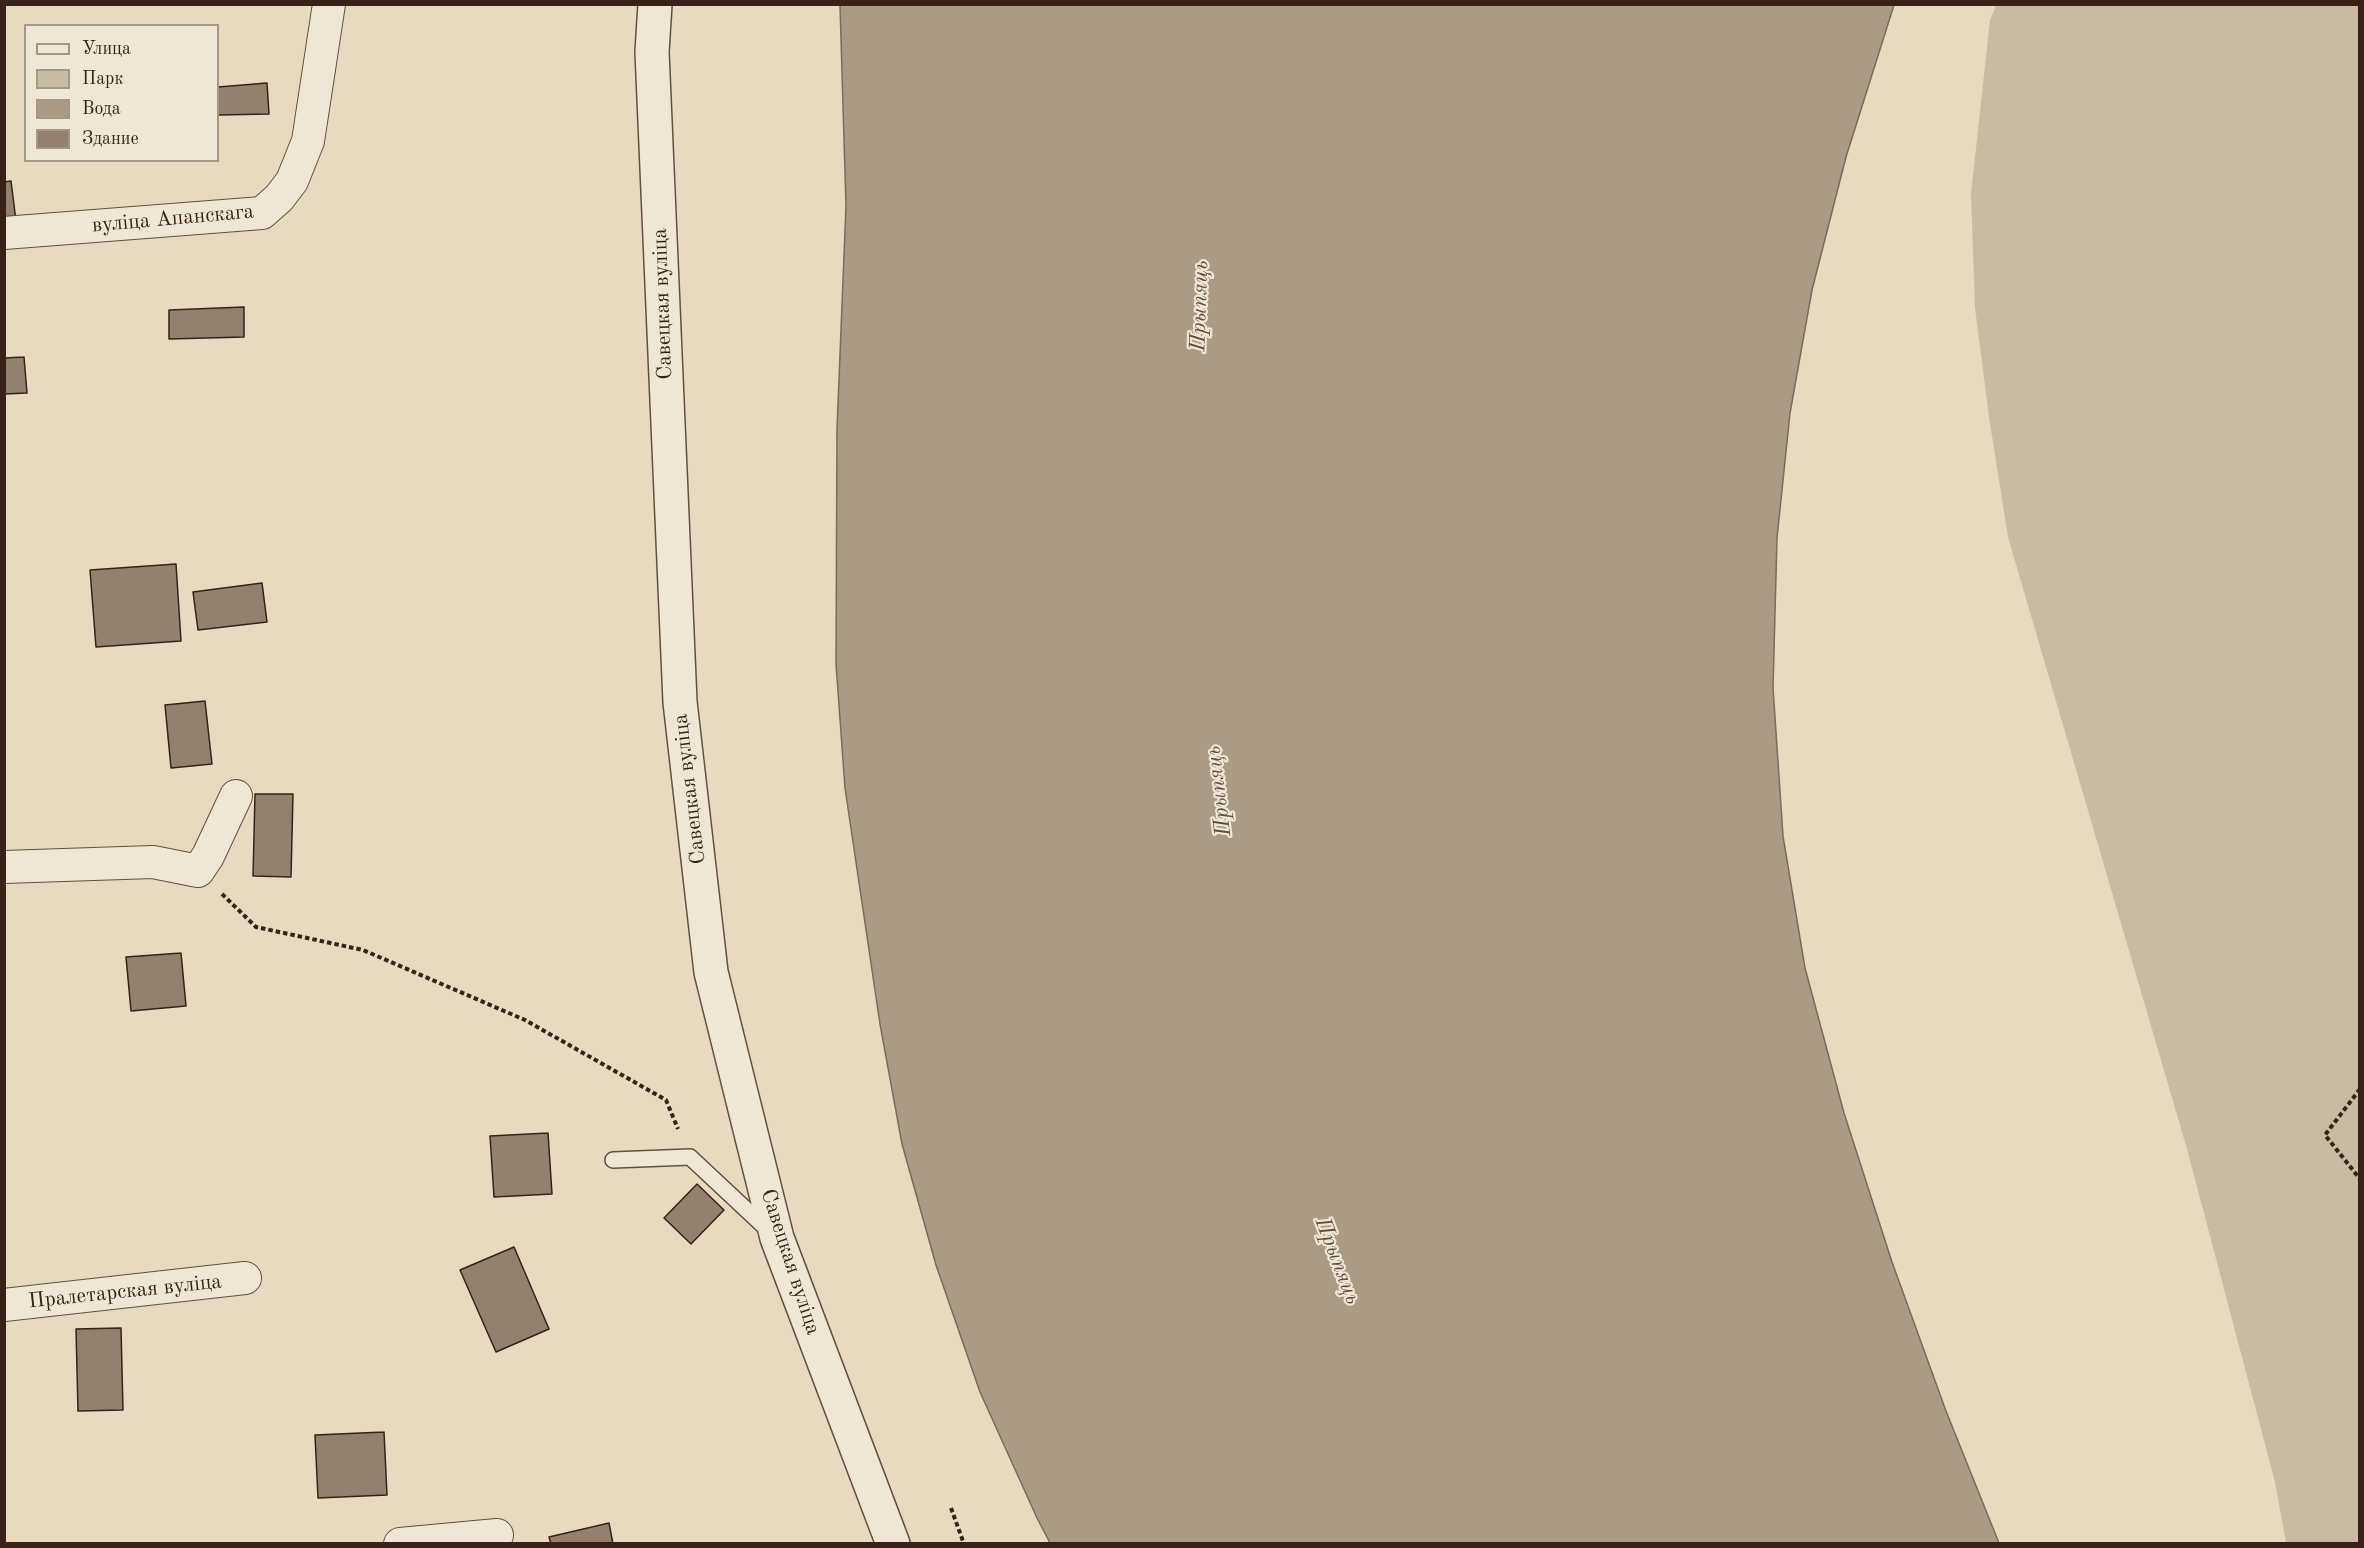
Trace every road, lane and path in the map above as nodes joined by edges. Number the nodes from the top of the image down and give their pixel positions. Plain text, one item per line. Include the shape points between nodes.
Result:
1 (329, 4) edge
2 (655, 4) edge
3 (4, 233) edge
4 (236, 796) dead end
5 (4, 867) edge
6 (198, 870) junction
7 (2360, 1089) edge
8 (690, 1157) junction
9 (613, 1160) dead end
10 (2360, 1179) edge
11 (777, 1238) junction
12 (245, 1278) dead end
13 (4, 1305) edge
14 (951, 1508) dead end
15 (497, 1534) dead end
16 (400, 1544) edge
17 (893, 1544) edge
18 (964, 1544) edge

1 - 3 street, вуліца Апанскага via 308,141 292,181 261,213
2 - 11 street, Савецкая вуліца via 652,52 680,702 711,972
4 - 6 street
5 - 6 street via 153,862
6 - 8 path via 256,927 363,950 525,1020 666,1100
7 - 10 path via 2325,1135
8 - 9 lane
8 - 11 lane
11 - 17 street, Савецкая вуліца
12 - 13 street, Пралетарская вуліца
14 - 18 path
15 - 16 street

